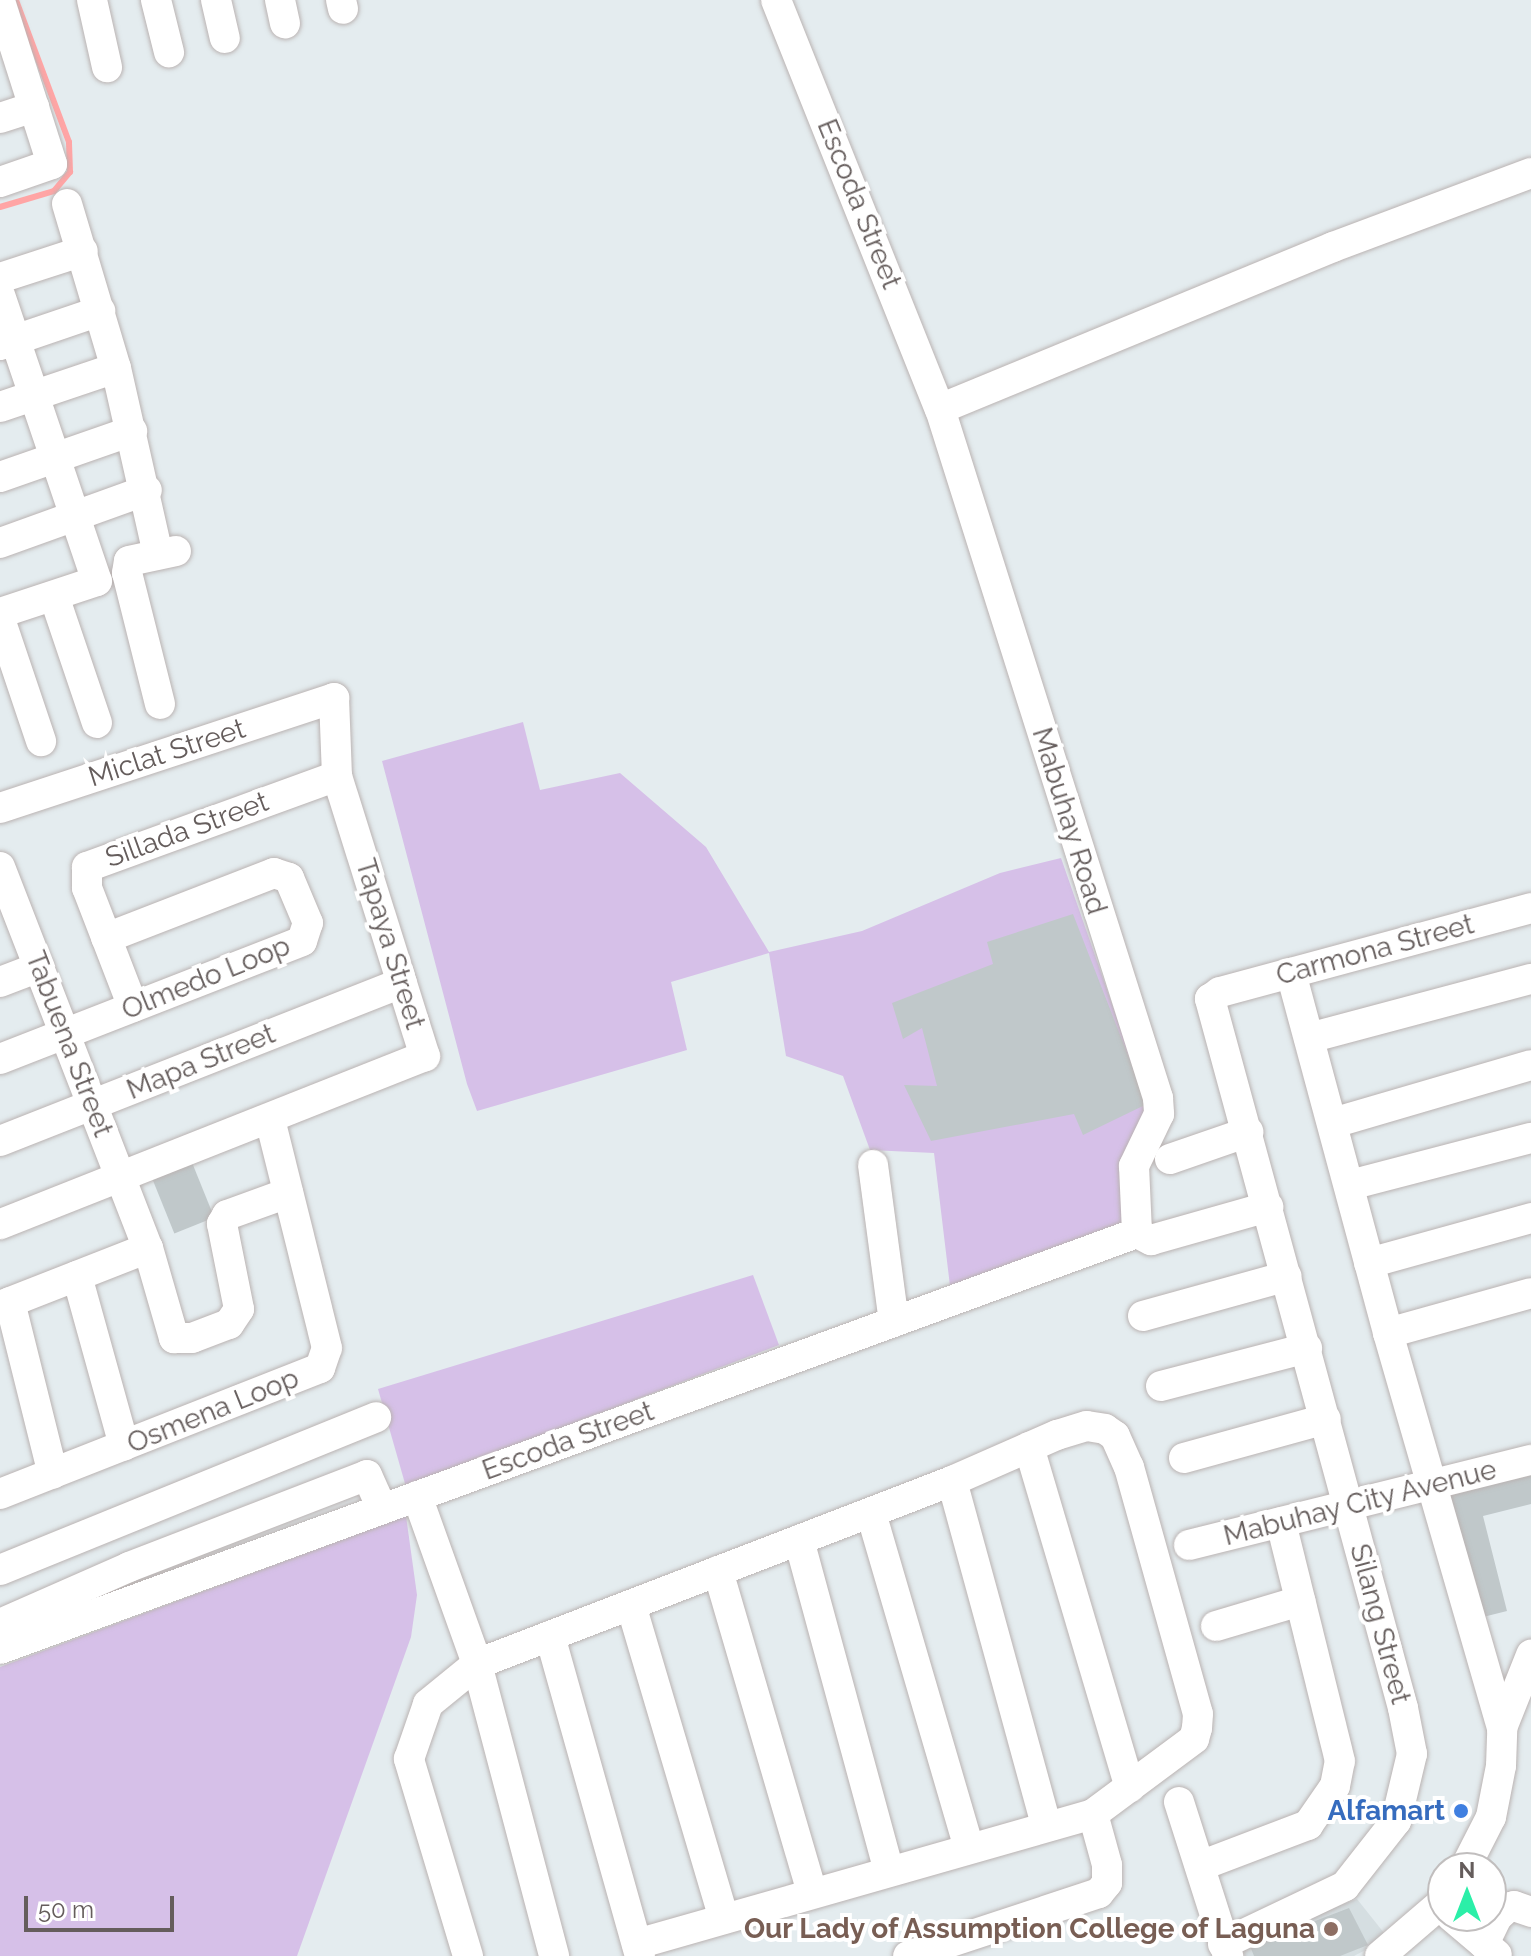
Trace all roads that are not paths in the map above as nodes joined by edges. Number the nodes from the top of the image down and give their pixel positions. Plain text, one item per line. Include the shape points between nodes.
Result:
1 (92, 0) edge
2 (156, 0) edge
3 (216, 0) edge
4 (776, 0) edge
5 (0, 1) edge
6 (225, 38) dead end
7 (169, 52) dead end
8 (107, 67) dead end
9 (34, 107) junction
10 (0, 118) edge
11 (1531, 173) edge
12 (0, 182) edge
13 (67, 204) dead end
14 (83, 251) junction
15 (0, 278) edge
16 (0, 295) edge
17 (100, 311) junction
18 (8, 342) edge
19 (116, 368) junction
20 (34, 396) junction
21 (0, 407) edge
22 (940, 409) junction
23 (132, 431) junction
24 (55, 458) junction
25 (0, 477) edge
26 (147, 490) junction
27 (75, 516) junction
28 (0, 543) edge
29 (54, 596) junction
30 (0, 616) edge
31 (334, 698) joint
32 (160, 704) dead end
33 (97, 723) dead end
34 (41, 741) dead end
35 (337, 776) junction
36 (0, 808) edge
37 (0, 867) edge
38 (6, 901) edge
39 (1531, 908) edge
40 (106, 938) junction
41 (39, 967) junction
42 (1291, 973) junction
43 (1531, 979) edge
44 (0, 982) edge
45 (402, 983) junction
46 (1220, 992) joint
47 (133, 1007) junction
48 (65, 1034) junction
49 (1309, 1038) junction
50 (0, 1059) edge
51 (1531, 1065) edge
52 (93, 1105) junction
53 (270, 1119) junction
54 (1333, 1123) junction
55 (1248, 1132) junction
56 (1531, 1138) edge
57 (0, 1141) edge
58 (1170, 1159) dead end
59 (873, 1165) dead end
60 (120, 1177) junction
61 (1350, 1185) junction
62 (288, 1193) junction
63 (1268, 1207) junction
64 (1531, 1218) edge
65 (0, 1224) edge
66 (1137, 1233) junction
67 (148, 1248) junction
68 (1369, 1263) junction
69 (77, 1276) junction
70 (1287, 1276) junction
71 (1531, 1293) edge
72 (5, 1304) edge
73 (1143, 1316) dead end
74 (894, 1322) junction
75 (1388, 1333) junction
76 (1307, 1348) junction
77 (1161, 1386) dead end
78 (376, 1417) dead end
79 (1326, 1419) junction
80 (124, 1446) junction
81 (1029, 1447) junction
82 (287, 1453) junction
83 (1184, 1458) dead end
84 (1531, 1460) edge
85 (53, 1474) junction
86 (229, 1477) junction
87 (952, 1481) junction
88 (1432, 1485) junction
89 (0, 1494) edge
90 (417, 1496) junction
91 (303, 1500) junction
92 (170, 1501) junction
93 (1347, 1506) junction
94 (382, 1509) junction
95 (871, 1513) junction
96 (247, 1521) junction
97 (1281, 1522) junction
98 (111, 1525) junction
99 (799, 1540) junction
100 (186, 1544) junction
101 (1189, 1545) dead end
102 (53, 1549) junction
103 (129, 1567) junction
104 (0, 1570) edge
105 (718, 1571) junction
106 (70, 1592) junction
107 (1300, 1601) junction
108 (631, 1605) junction
109 (3, 1613) edge
110 (1216, 1626) dead end
111 (550, 1636) junction
112 (0, 1649) edge
113 (1531, 1655) edge
114 (477, 1664) junction
115 (1502, 1728) junction
116 (1130, 1787) junction
117 (1179, 1802) dead end
118 (1093, 1814) junction
119 (1046, 1825) junction
120 (969, 1848) junction
121 (1473, 1852) edge
122 (1200, 1866) junction
123 (889, 1871) junction
124 (812, 1893) junction
125 (1531, 1912) edge
126 (724, 1919) junction
127 (1427, 1921) edge
128 (1471, 1932) edge
129 (638, 1950) edge
130 (1225, 1950) edge
131 (1492, 1950) edge
132 (468, 1956) edge
133 (554, 1956) edge
134 (908, 1956) edge
135 (1380, 1956) edge

1 - 8 street
2 - 7 street
3 - 6 street
4 - 22 street, Escoda Street
5 - 9 street
9 - 10 street
9 - 12 street via 52,164
11 - 22 street via 1333,247
13 - 14 street
14 - 15 street
14 - 17 street
16 - 18 street
17 - 18 street
17 - 19 street
18 - 20 street
19 - 20 street
19 - 23 street
20 - 21 street
20 - 24 street
22 - 66 street, Mabuhay Road via 1158,1098 1156,1122 1134,1166
23 - 24 street
23 - 26 street
24 - 25 street
24 - 27 street
26 - 27 street
26 - 32 street via 167,553 129,561 127,573
27 - 28 street
27 - 29 street via 97,581
29 - 30 street
29 - 33 street
30 - 34 street
31 - 35 street, Tapaya Street
31 - 36 street, Miclat Street
35 - 40 street, Sillada Street via 87,867 87,888
35 - 45 street, Tapaya Street
37 - 38 street, Tabuena Street
38 - 41 street, Tabuena Street
39 - 42 street, Carmona Street
40 - 47 street, Sillada Street
40 - 47 street, Olmedo Loop via 274,873 289,878 308,923 302,941
41 - 44 street
41 - 48 street, Tabuena Street
42 - 46 street, Carmona Street
42 - 49 street
43 - 49 street
45 - 52 street, Mapa Street
45 - 53 street, Tapaya Street via 425,1056
46 - 55 street, Silang Street via 1210,999
47 - 48 street, Olmedo Loop
48 - 50 street, Olmedo Loop
48 - 52 street, Tabuena Street
49 - 54 street
51 - 54 street
52 - 57 street, Mapa Street
52 - 60 street, Tabuena Street
53 - 60 street, Tapaya Street
53 - 62 street, Osmena Loop
54 - 61 street
55 - 58 street
55 - 63 street, Silang Street
56 - 61 street
59 - 74 street
60 - 65 street, Tapaya Street
60 - 67 street, Tabuena Street
61 - 68 street
62 - 67 street, Tabuena Street via 227,1215 222,1224 239,1309 229,1324 192,1338 174,1338
62 - 80 street, Osmena Loop via 327,1348 320,1368
63 - 66 street via 1151,1240
63 - 70 street, Silang Street
64 - 68 street
66 - 74 street, Escoda Street
67 - 69 street
68 - 75 street
69 - 72 street
69 - 80 street
70 - 73 street
70 - 76 street, Silang Street
71 - 75 street
72 - 85 street
74 - 90 street, Escoda Street
75 - 88 street
76 - 77 street
76 - 79 street, Silang Street
78 - 82 street
79 - 83 street
79 - 93 street, Silang Street
80 - 85 street, Osmena Loop
81 - 87 street
81 - 116 street
81 - 116 street via 1087,1426 1105,1429 1115,1436 1129,1467 1198,1714 1194,1739
82 - 86 street
82 - 91 street
84 - 88 street, Mabuhay City Avenue
85 - 89 street, Osmena Loop
86 - 92 street
86 - 96 street
87 - 95 street
87 - 119 street
88 - 93 street, Mabuhay City Avenue
88 - 115 street
90 - 94 street, Escoda Street
90 - 114 street
91 - 94 street via 367,1475
91 - 96 street
92 - 98 street
92 - 100 street
93 - 97 street, Mabuhay City Avenue
93 - 130 street, Silang Street via 1412,1754 1396,1821 1345,1886
94 - 112 street, Escoda Street
95 - 99 street
95 - 120 street
96 - 100 street
97 - 101 street, Mabuhay City Avenue
97 - 107 street
98 - 102 street
98 - 103 street
99 - 105 street
99 - 123 street
100 - 103 street
102 - 104 street
102 - 106 street
103 - 106 street
105 - 108 street
105 - 124 street
106 - 109 street
107 - 110 street
107 - 122 street via 1340,1761 1335,1786 1308,1825
108 - 111 street
108 - 126 street
111 - 114 street
111 - 129 street
113 - 115 street
114 - 132 street via 428,1704 409,1759
114 - 133 street
115 - 121 street via 1491,1817
116 - 118 street
117 - 122 street
118 - 119 street
118 - 134 street via 1107,1865 1107,1883 1099,1893
119 - 120 street
120 - 123 street
122 - 130 street
123 - 124 street
124 - 126 street
125 - 131 street via 1514,1906 1497,1917
126 - 129 street
127 - 135 street
128 - 131 street

